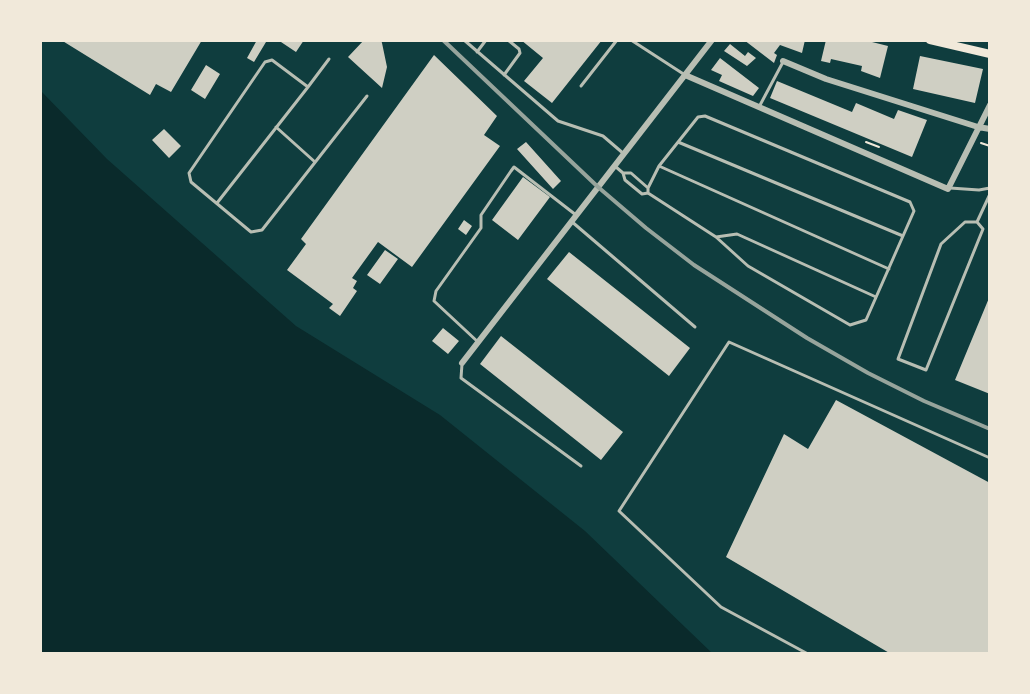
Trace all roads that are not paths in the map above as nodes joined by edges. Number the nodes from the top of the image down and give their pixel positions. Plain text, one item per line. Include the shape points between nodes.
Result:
1 (464, 40) edge
2 (486, 40) edge
3 (508, 40) edge
4 (617, 40) edge
5 (631, 40) edge
6 (712, 40) edge
7 (930, 40) edge
8 (477, 52) junction
9 (990, 54) edge
10 (329, 59) dead end
11 (783, 61) joint
12 (504, 75) junction
13 (685, 75) junction
14 (581, 86) dead end
15 (308, 87) junction
16 (367, 96) dead end
17 (990, 105) edge
18 (759, 107) junction
19 (276, 127) junction
20 (978, 127) junction
21 (990, 129) edge
22 (678, 142) junction
23 (624, 154) junction
24 (315, 162) junction
25 (614, 166) junction
26 (659, 166) junction
27 (623, 172) junction
28 (648, 188) junction
29 (990, 188) edge
30 (948, 189) junction
31 (648, 194) junction
32 (990, 194) edge
33 (217, 204) junction
34 (576, 215) junction
35 (571, 221) junction
36 (977, 222) junction
37 (903, 236) junction
38 (716, 237) junction
39 (889, 269) junction
40 (876, 297) junction
41 (695, 327) dead end
42 (478, 342) junction
43 (462, 363) joint
44 (990, 458) edge
45 (581, 466) dead end
46 (808, 654) edge

1 - 8 lane
2 - 8 lane
3 - 12 lane via 520,53
4 - 14 lane
5 - 13 lane
6 - 13 street
7 - 9 main road
8 - 12 lane
10 - 15 lane
11 - 18 lane
11 - 20 street via 826,80
12 - 23 lane via 558,121 603,136
13 - 18 street
13 - 23 street
15 - 19 lane
15 - 33 lane via 272,60 265,62 189,173 191,183
16 - 24 lane
17 - 20 street
18 - 30 street
19 - 24 lane
19 - 33 lane
20 - 21 street
20 - 30 street
22 - 26 lane
22 - 37 lane
22 - 37 lane via 698,117 705,116 910,202 914,211
23 - 25 street
24 - 33 lane via 262,230 251,232
25 - 27 lane
25 - 34 street
26 - 28 lane
26 - 39 lane
27 - 28 lane via 631,173
27 - 31 lane via 624,180 642,194
28 - 31 lane
29 - 30 lane
31 - 38 lane
32 - 36 lane
34 - 35 street
34 - 42 lane via 514,167 481,215 481,228 436,291 434,301
35 - 41 lane
35 - 42 street
36 - 36 lane via 982,230 926,370 897,358 941,244 965,222
37 - 39 lane
38 - 40 lane via 737,234
38 - 40 lane via 748,266 850,325 866,320
39 - 40 lane
42 - 43 street
43 - 45 lane via 461,378
44 - 46 lane via 729,342 619,511 721,607

